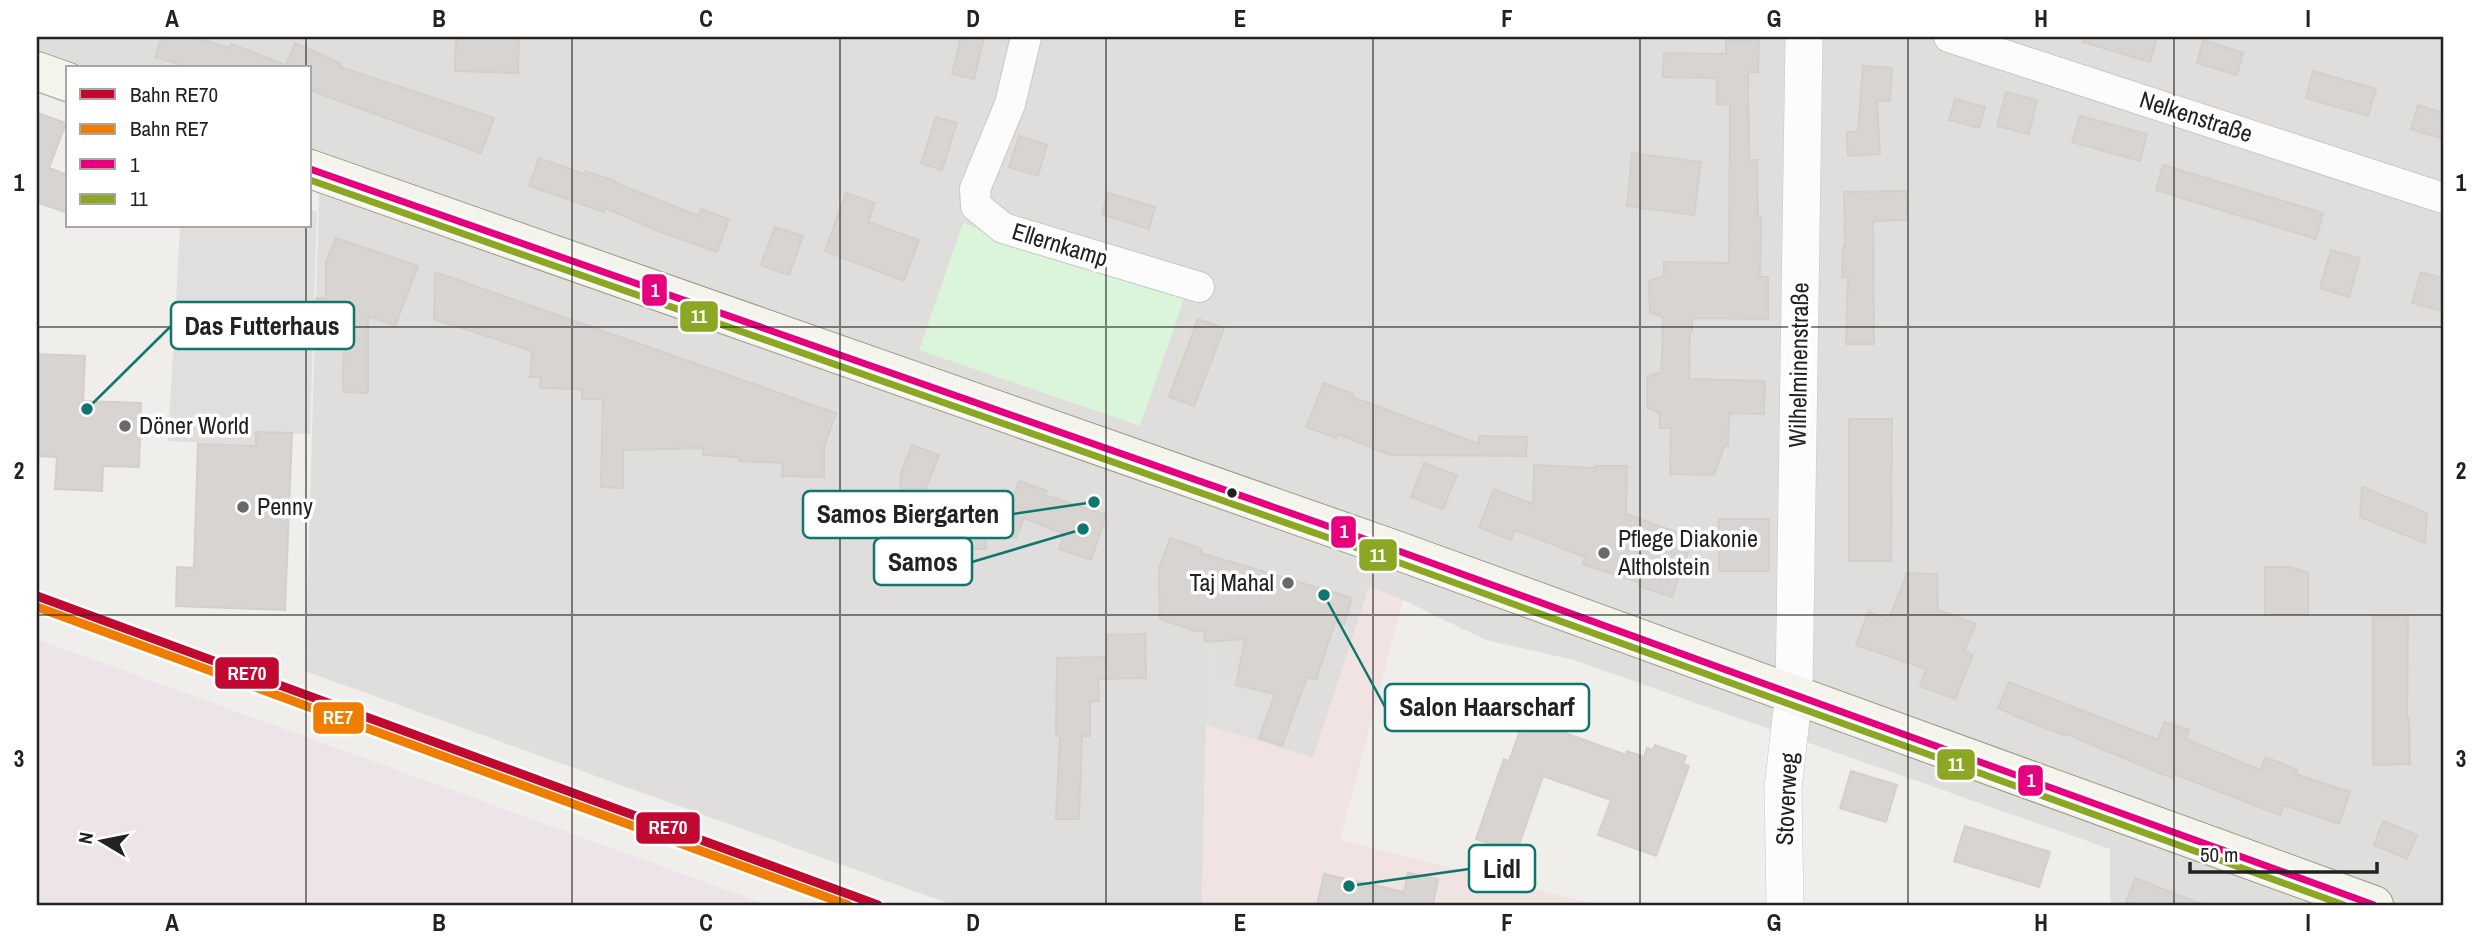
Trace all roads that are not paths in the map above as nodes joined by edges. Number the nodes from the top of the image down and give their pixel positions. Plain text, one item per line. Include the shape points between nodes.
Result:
1 (1026, 37) edge
2 (1804, 37) edge
3 (1949, 37) edge
4 (37, 71) edge
5 (66, 81) edge
6 (312, 170) edge
7 (2443, 198) edge
8 (1199, 288) dead end
9 (1794, 693) junction
10 (1785, 905) edge
11 (2375, 905) edge

1 - 8 street, Ellernkamp via 1010,104 975,190 976,206 1003,228
2 - 9 street, Wilhelminenstraße
3 - 7 street, Nelkenstraße
4 - 5 main road
6 - 9 main road
9 - 10 street, Stoverweg via 1783,788
9 - 11 main road

